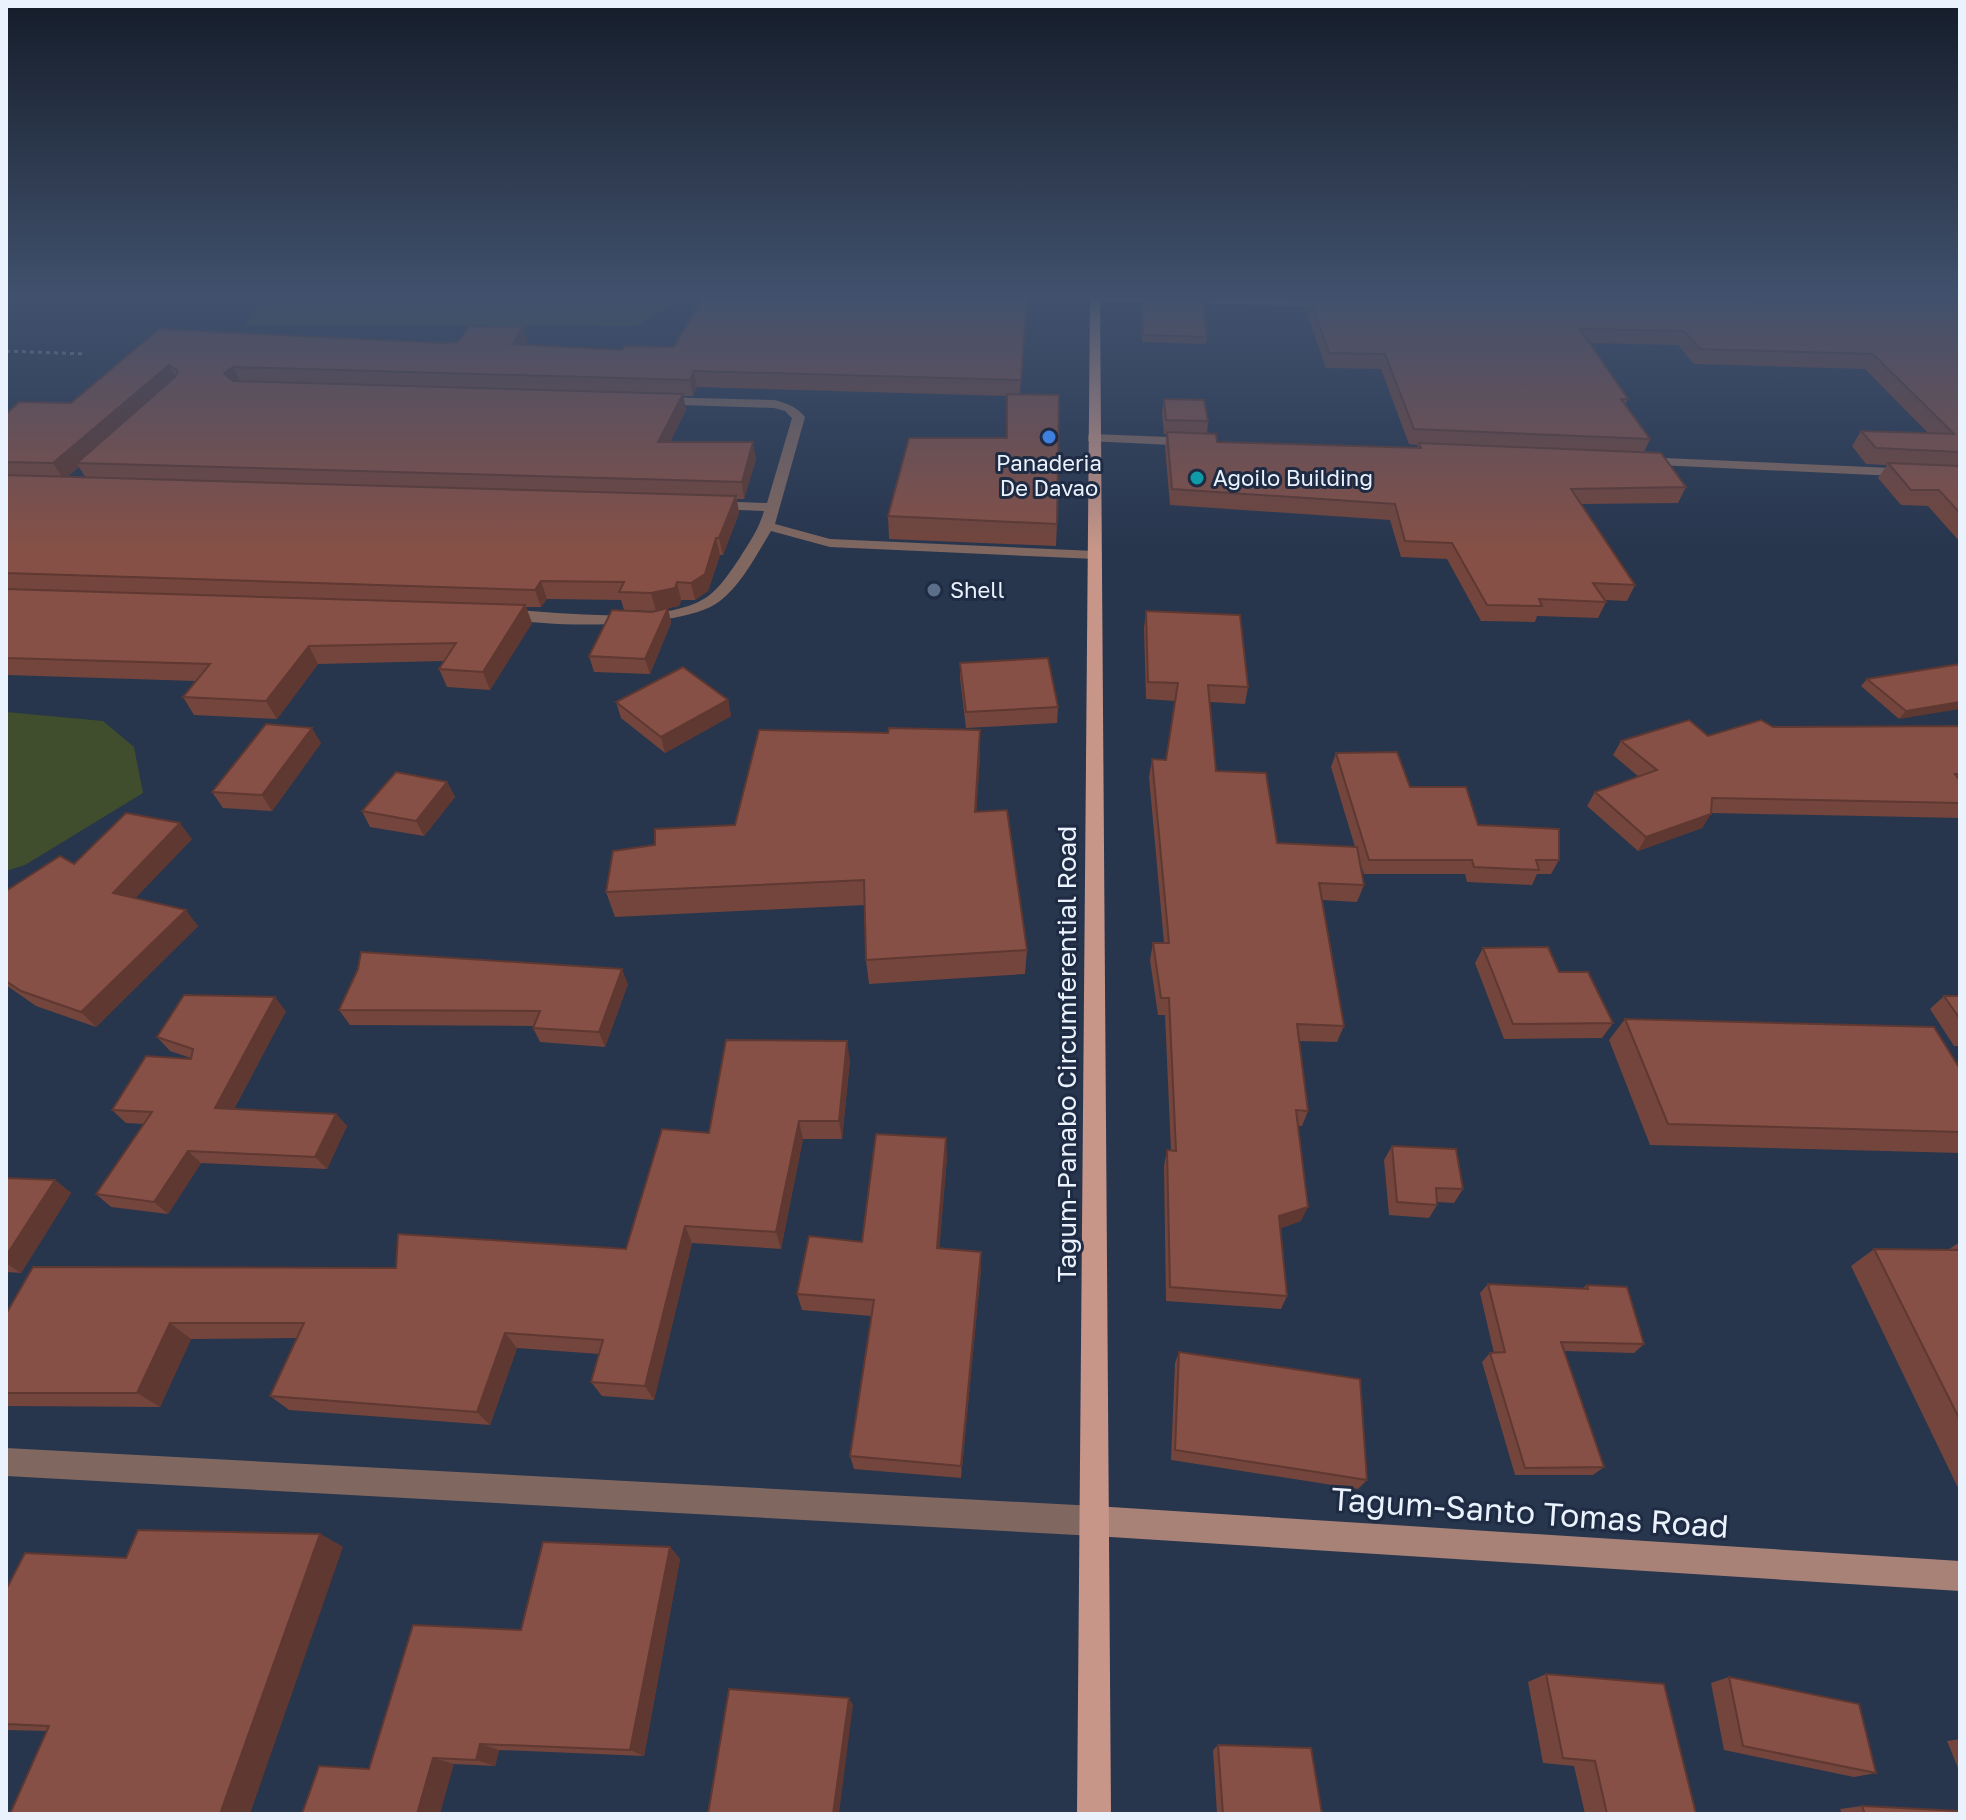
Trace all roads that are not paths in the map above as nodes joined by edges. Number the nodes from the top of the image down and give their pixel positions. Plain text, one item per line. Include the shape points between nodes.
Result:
1 (1094, 380) edge
2 (650, 401) edge
3 (1093, 438) junction
4 (1213, 443) edge
5 (1628, 460) edge
6 (1960, 475) edge
7 (694, 505) edge
8 (773, 507) junction
9 (767, 526) junction
10 (1095, 555) junction
11 (483, 613) edge
12 (6, 1462) edge
13 (1095, 1521) junction
14 (1960, 1576) edge
15 (1094, 1814) edge

1 - 3 main road, Tagum-Panabo Circumferential Road
2 - 8 street via 775,404 794,411 799,417
3 - 4 street
3 - 10 main road, Tagum-Panabo Circumferential Road
5 - 6 street
7 - 8 street
8 - 9 street
9 - 10 street via 830,543
9 - 11 street via 714,599 687,612 656,619
10 - 13 main road, Tagum-Panabo Circumferential Road
12 - 13 street
13 - 14 main road, Tagum-Santo Tomas Road
13 - 15 main road, Tagum-Panabo Circumferential Road

